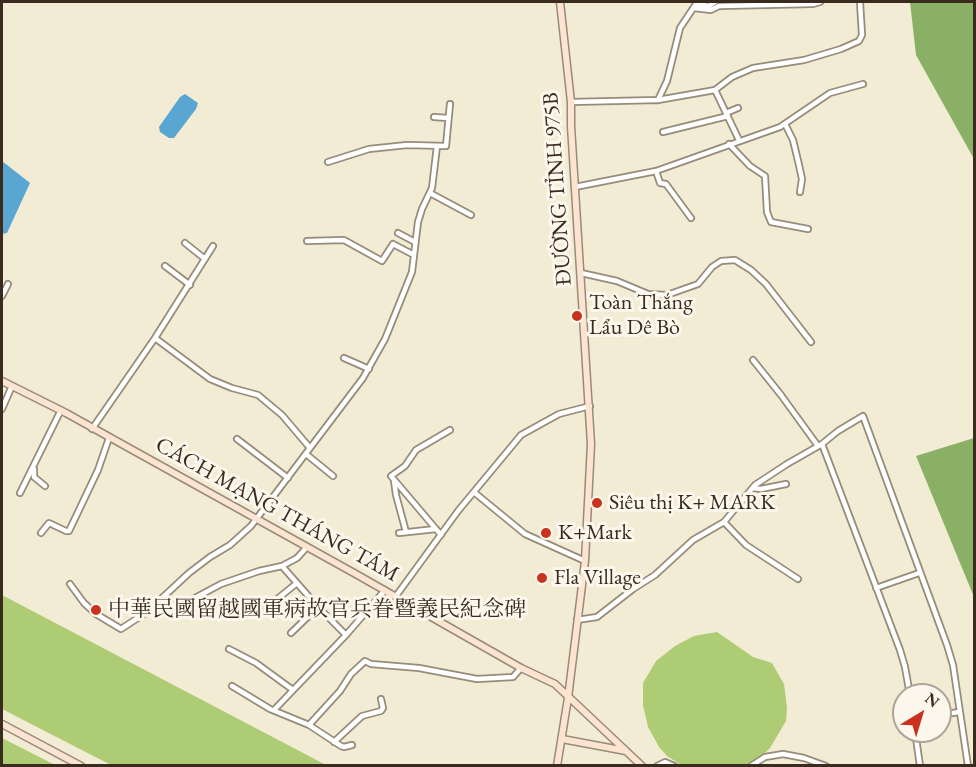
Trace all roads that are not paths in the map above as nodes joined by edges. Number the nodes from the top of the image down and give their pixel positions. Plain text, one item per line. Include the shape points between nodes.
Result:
1 (560, 2) edge
2 (820, 2) edge
3 (860, 2) edge
4 (719, 3) edge
5 (863, 84) dead end
6 (715, 90) junction
7 (658, 100) junction
8 (571, 102) junction
9 (450, 104) dead end
10 (738, 108) dead end
11 (727, 115) junction
12 (434, 117) dead end
13 (448, 118) junction
14 (785, 124) junction
15 (663, 132) dead end
16 (739, 140) junction
17 (729, 144) junction
18 (437, 146) junction
19 (328, 162) dead end
20 (656, 171) junction
21 (575, 188) junction
22 (800, 192) dead end
23 (430, 193) junction
24 (471, 215) dead end
25 (691, 218) dead end
26 (808, 229) dead end
27 (398, 233) dead end
28 (307, 241) dead end
29 (416, 242) junction
30 (185, 243) dead end
31 (213, 246) dead end
32 (414, 255) junction
33 (205, 259) junction
34 (165, 266) dead end
35 (581, 273) junction
36 (8, 284) dead end
37 (190, 285) junction
38 (2, 296) edge
39 (155, 338) junction
40 (811, 342) dead end
41 (344, 358) dead end
42 (753, 360) dead end
43 (369, 369) junction
44 (2, 381) edge
45 (12, 386) junction
46 (590, 406) junction
47 (2, 409) edge
48 (61, 410) junction
49 (92, 429) junction
50 (450, 430) dead end
51 (109, 438) junction
52 (237, 439) dead end
53 (820, 445) junction
54 (310, 448) junction
55 (306, 454) junction
56 (34, 469) junction
57 (333, 476) dead end
58 (288, 478) junction
59 (394, 481) junction
60 (786, 484) dead end
61 (45, 486) dead end
62 (753, 488) junction
63 (21, 493) dead end
64 (475, 493) junction
65 (256, 519) junction
66 (724, 522) junction
67 (436, 529) junction
68 (41, 532) dead end
69 (406, 532) junction
70 (399, 533) dead end
71 (441, 535) junction
72 (307, 547) junction
73 (585, 561) junction
74 (282, 566) junction
75 (919, 573) junction
76 (798, 579) dead end
77 (297, 583) junction
78 (70, 584) dead end
79 (876, 588) junction
80 (385, 590) junction
81 (396, 596) junction
82 (160, 601) junction
83 (318, 607) junction
84 (266, 608) dead end
85 (577, 621) junction
86 (291, 633) dead end
87 (346, 635) junction
88 (229, 649) dead end
89 (521, 668) junction
90 (908, 683) edge
91 (232, 686) dead end
92 (293, 690) junction
93 (568, 698) junction
94 (381, 699) dead end
95 (274, 710) junction
96 (959, 712) junction
97 (952, 713) edge
98 (2, 724) edge
99 (309, 725) junction
100 (562, 739) junction
101 (334, 742) junction
102 (917, 743) edge
103 (352, 745) dead end
104 (627, 751) junction
105 (81, 765) edge
106 (556, 765) edge
107 (642, 765) edge
108 (657, 765) edge
109 (674, 765) edge
110 (751, 765) edge
111 (826, 765) edge
112 (920, 765) edge
113 (968, 765) edge

1 - 8 street, ĐƯỜNG TỈNH 975B
2 - 4 street
3 - 6 street via 859,41 825,54 753,68 732,76
4 - 7 street via 696,4 680,28 667,81
5 - 14 street via 830,93
6 - 7 street
6 - 11 street
7 - 8 street
8 - 21 street, ĐƯỜNG TỈNH 975B
9 - 13 street
10 - 11 street
11 - 15 street
11 - 16 street
12 - 13 street
13 - 18 street via 446,146
14 - 16 street
14 - 22 street via 800,165
16 - 17 street
17 - 20 street
17 - 26 street via 765,176 771,222
18 - 19 street via 369,149
18 - 23 street
20 - 21 street
20 - 25 street via 660,183 666,184
21 - 35 street, ĐƯỜNG TỈNH 975B
23 - 24 street
23 - 29 street via 420,214
27 - 29 street
28 - 32 street via 344,240 382,261 393,244
29 - 32 street
30 - 33 street
31 - 33 street
32 - 43 street via 410,280
33 - 37 street
34 - 37 street
35 - 40 street via 617,281 648,294 667,295 698,284 722,261 735,260 766,284
35 - 46 street, ĐƯỜNG TỈNH 975B
36 - 38 street
37 - 39 street
39 - 49 street
39 - 54 street via 210,379 258,395 282,415
41 - 43 street
42 - 53 street
43 - 54 street
44 - 45 street, CÁCH MẠNG THÁNG TÁM
45 - 47 street
45 - 48 street, CÁCH MẠNG THÁNG TÁM
46 - 64 street via 559,414 521,435
46 - 73 street, ĐƯỜNG TỈNH 975B
48 - 49 street, CÁCH MẠNG THÁNG TÁM
48 - 56 street
49 - 51 street, CÁCH MẠNG THÁNG TÁM
50 - 59 street via 416,450 405,466 391,476
51 - 65 street, CÁCH MẠNG THÁNG TÁM
51 - 68 street via 69,531 49,523
52 - 58 street
53 - 62 street
53 - 75 street via 863,416
53 - 79 street
54 - 55 street
55 - 57 street
55 - 58 street
56 - 61 street via 34,477
56 - 63 street
58 - 65 street
59 - 67 street
59 - 69 street
60 - 62 street
62 - 66 street
64 - 71 street
64 - 73 street via 525,534
65 - 72 street, CÁCH MẠNG THÁNG TÁM
65 - 82 street
66 - 76 street via 746,545
66 - 85 street via 693,540 655,575 597,616
67 - 69 street
67 - 71 street
69 - 70 street
71 - 81 street
72 - 74 street
72 - 80 street, CÁCH MẠNG THÁNG TÁM
73 - 85 street, ĐƯỜNG TỈNH 975B
74 - 77 street
74 - 82 street via 221,584 178,607
75 - 79 street
75 - 96 street via 947,645
77 - 83 street
77 - 84 street
78 - 82 street via 96,614 121,629
79 - 90 street
80 - 81 street, CÁCH MẠNG THÁNG TÁM
80 - 87 street
81 - 89 street, CÁCH MẠNG THÁNG TÁM
83 - 86 street
83 - 87 street
85 - 93 street, ĐƯỜNG TỈNH 975B
87 - 92 street
88 - 92 street
89 - 93 street, CÁCH MẠNG THÁNG TÁM via 555,684
89 - 99 street via 513,676 477,679 365,661
91 - 95 street
92 - 95 street
93 - 100 street, ĐƯỜNG TỈNH 975B
93 - 104 street, CÁCH MẠNG THÁNG TÁM
94 - 101 street via 381,711 362,716
95 - 99 street
96 - 97 street
96 - 113 street
98 - 105 street
99 - 101 street
100 - 104 street
100 - 106 street, ĐƯỜNG TỈNH 975B
101 - 103 street via 344,747
102 - 112 street
104 - 107 street, CÁCH MẠNG THÁNG TÁM
108 - 109 street
110 - 111 street via 765,757 783,754

